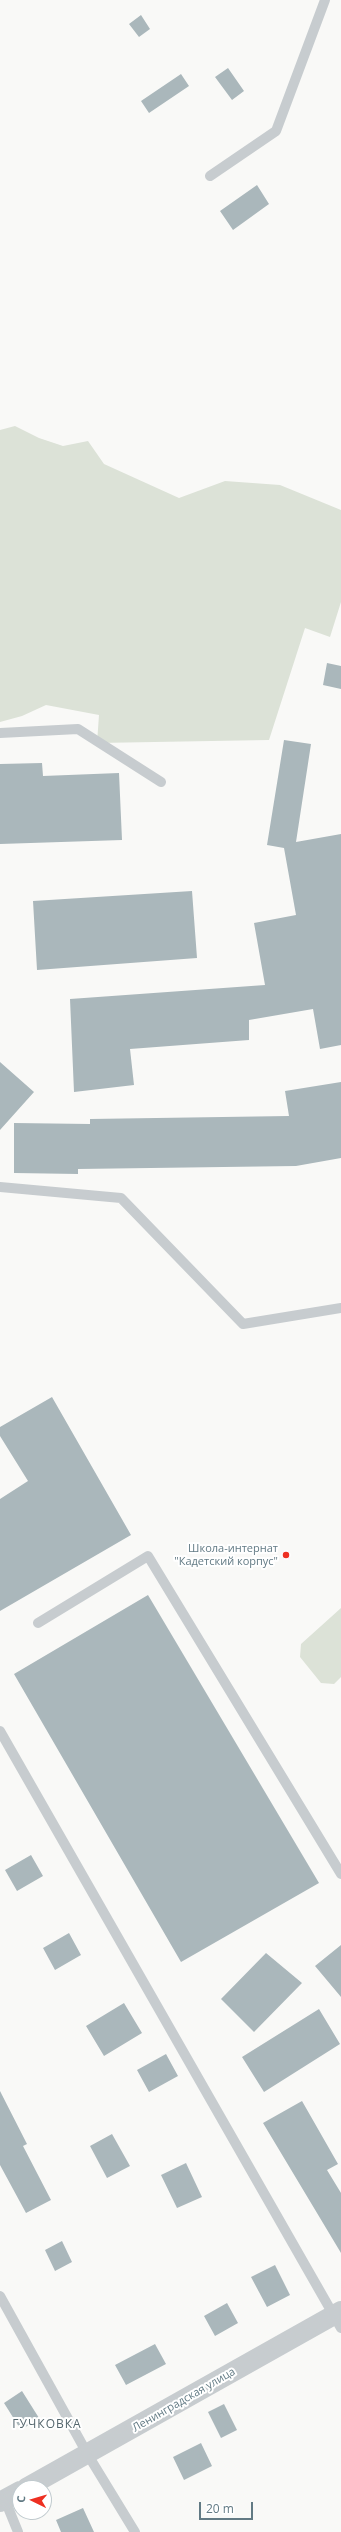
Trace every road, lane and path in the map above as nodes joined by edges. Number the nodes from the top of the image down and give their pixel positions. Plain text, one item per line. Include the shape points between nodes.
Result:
1 (325, 0) edge
2 (210, 176) dead end
3 (0, 733) edge
4 (161, 782) dead end
5 (0, 1187) edge
6 (341, 1308) edge
7 (38, 1623) dead end
8 (0, 1731) edge
9 (341, 1874) edge
10 (0, 2296) edge
11 (339, 2318) edge
12 (88, 2455) junction
13 (41, 2480) edge
14 (8, 2498) edge
15 (18, 2532) edge
16 (135, 2532) edge

1 - 2 lane via 276,131
3 - 4 lane via 78,729
5 - 6 lane via 121,1198 243,1324
7 - 9 lane via 148,1556
8 - 11 lane
10 - 12 lane
11 - 12 street, Ленинградская улица
12 - 13 street, Ленинградская улица
12 - 16 lane
14 - 15 lane

